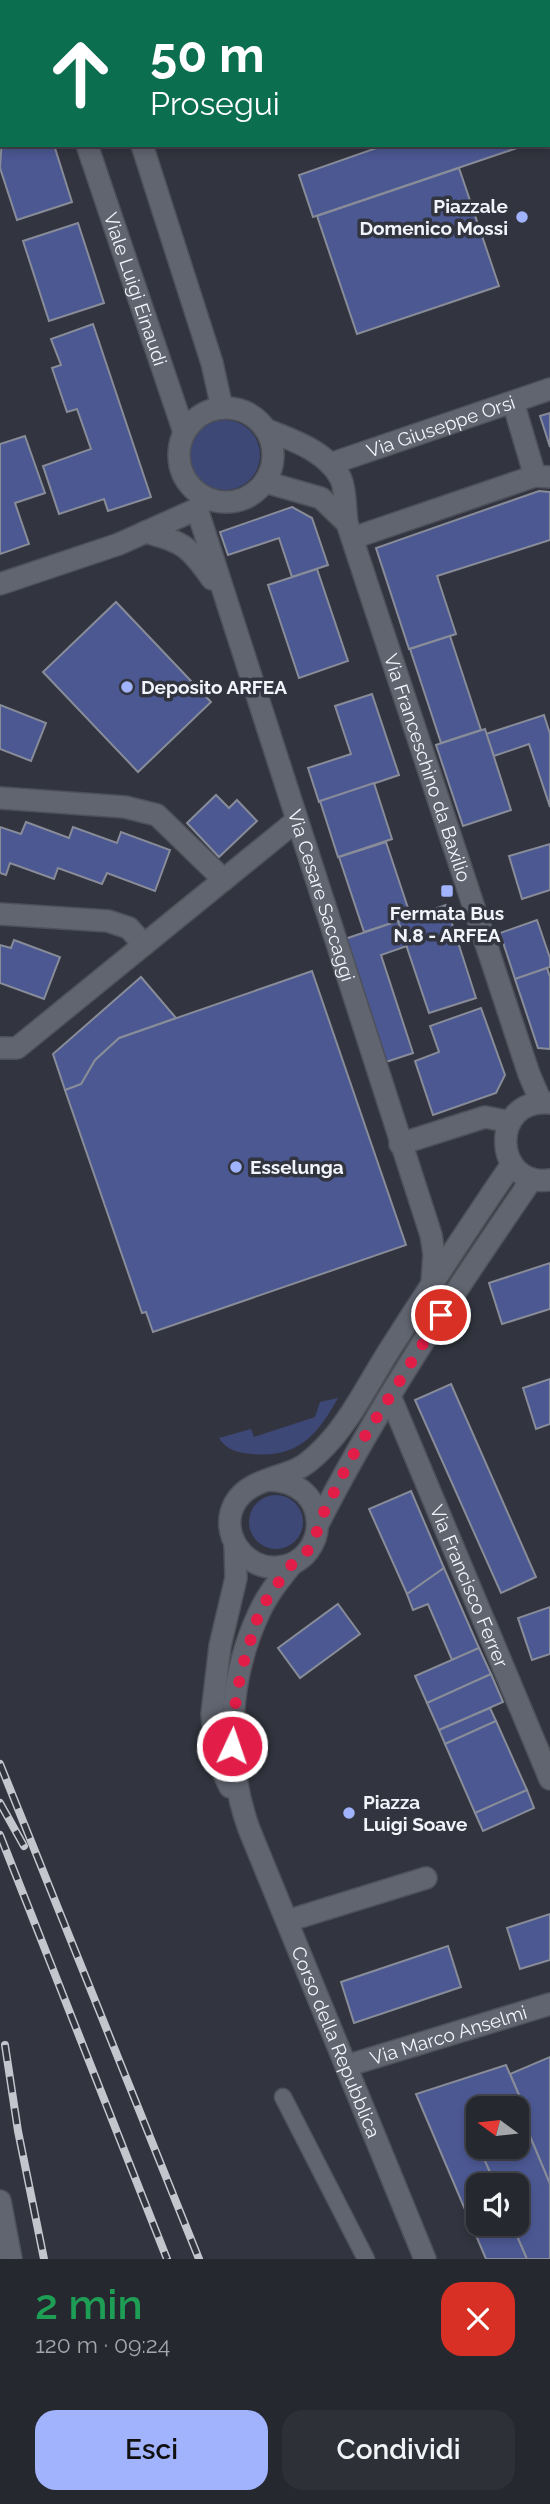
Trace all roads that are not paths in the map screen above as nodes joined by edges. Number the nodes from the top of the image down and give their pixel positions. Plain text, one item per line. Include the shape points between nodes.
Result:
1 (88, 147) edge
2 (143, 147) edge
3 (550, 389) edge
4 (513, 402) junction
5 (222, 408) junction
6 (265, 429) junction
7 (184, 432) junction
8 (330, 464) junction
9 (542, 477) edge
10 (265, 482) junction
11 (201, 504) junction
12 (350, 530) junction
13 (145, 532) junction
14 (0, 584) edge
15 (223, 594) junction
16 (0, 798) edge
17 (296, 821) junction
18 (224, 880) junction
19 (0, 914) edge
20 (144, 945) junction
21 (0, 1048) edge
22 (546, 1102) edge
23 (510, 1122) junction
24 (400, 1144) junction
25 (512, 1164) junction
26 (541, 1180) edge
27 (432, 1283) junction
28 (390, 1396) junction
29 (268, 1480) junction
30 (318, 1524) junction
31 (235, 1545) junction
32 (292, 1564) junction
33 (550, 1779) edge
34 (247, 1824) junction
35 (426, 1878) dead end
36 (287, 1921) junction
37 (550, 2004) edge
38 (346, 2066) junction
39 (283, 2097) dead end
40 (0, 2201) edge
41 (10, 2259) edge
42 (366, 2259) edge
43 (425, 2259) edge

1 - 7 street, Viale Luigi Einaudi
2 - 5 street via 212,363
3 - 4 street, Via Giuseppe Orsi
4 - 8 street, Via Giuseppe Orsi
4 - 9 street
5 - 6 street via 246,412
5 - 7 street via 200,415
6 - 8 street via 299,443
6 - 10 street via 273,455
7 - 11 street via 179,445 181,472
8 - 12 street via 342,482
9 - 12 street
10 - 11 street via 238,501
10 - 12 street, Via Franceschino da Baxilio via 321,498
11 - 13 street
11 - 15 street, Via Cesare Saccaggi
12 - 22 street, Via Franceschino da Baxilio via 528,1074
13 - 14 street
13 - 15 street via 175,540 190,550
15 - 17 street, Via Cesare Saccaggi
16 - 18 street via 125,807 157,815
17 - 18 street
17 - 24 street, Via Cesare Saccaggi
18 - 20 street
19 - 20 street via 108,921 129,928
20 - 21 street via 18,1048
22 - 23 street via 529,1105
23 - 24 street via 485,1117
23 - 25 street via 505,1143
24 - 27 street, Via Cesare Saccaggi via 431,1235 435,1254
25 - 26 street via 521,1173
25 - 27 street
26 - 28 street via 466,1275
27 - 29 street via 334,1437 304,1465
28 - 30 street
28 - 33 street, Via Francisco Ferrer
29 - 30 street via 283,1480 303,1491 316,1509
29 - 31 street via 254,1484 235,1503 230,1516
30 - 32 street via 310,1548
31 - 32 street via 254,1563 267,1567
31 - 34 street, Corso della Repubblica via 236,1578 216,1669 213,1731 216,1757
32 - 34 street, Corso della Repubblica via 259,1613 234,1712 235,1784
34 - 36 street, Corso della Repubblica
35 - 36 street
36 - 38 street, Corso della Repubblica
37 - 38 street, Via Marco Anselmi
38 - 43 street, Corso della Repubblica
39 - 42 lane
40 - 41 street

